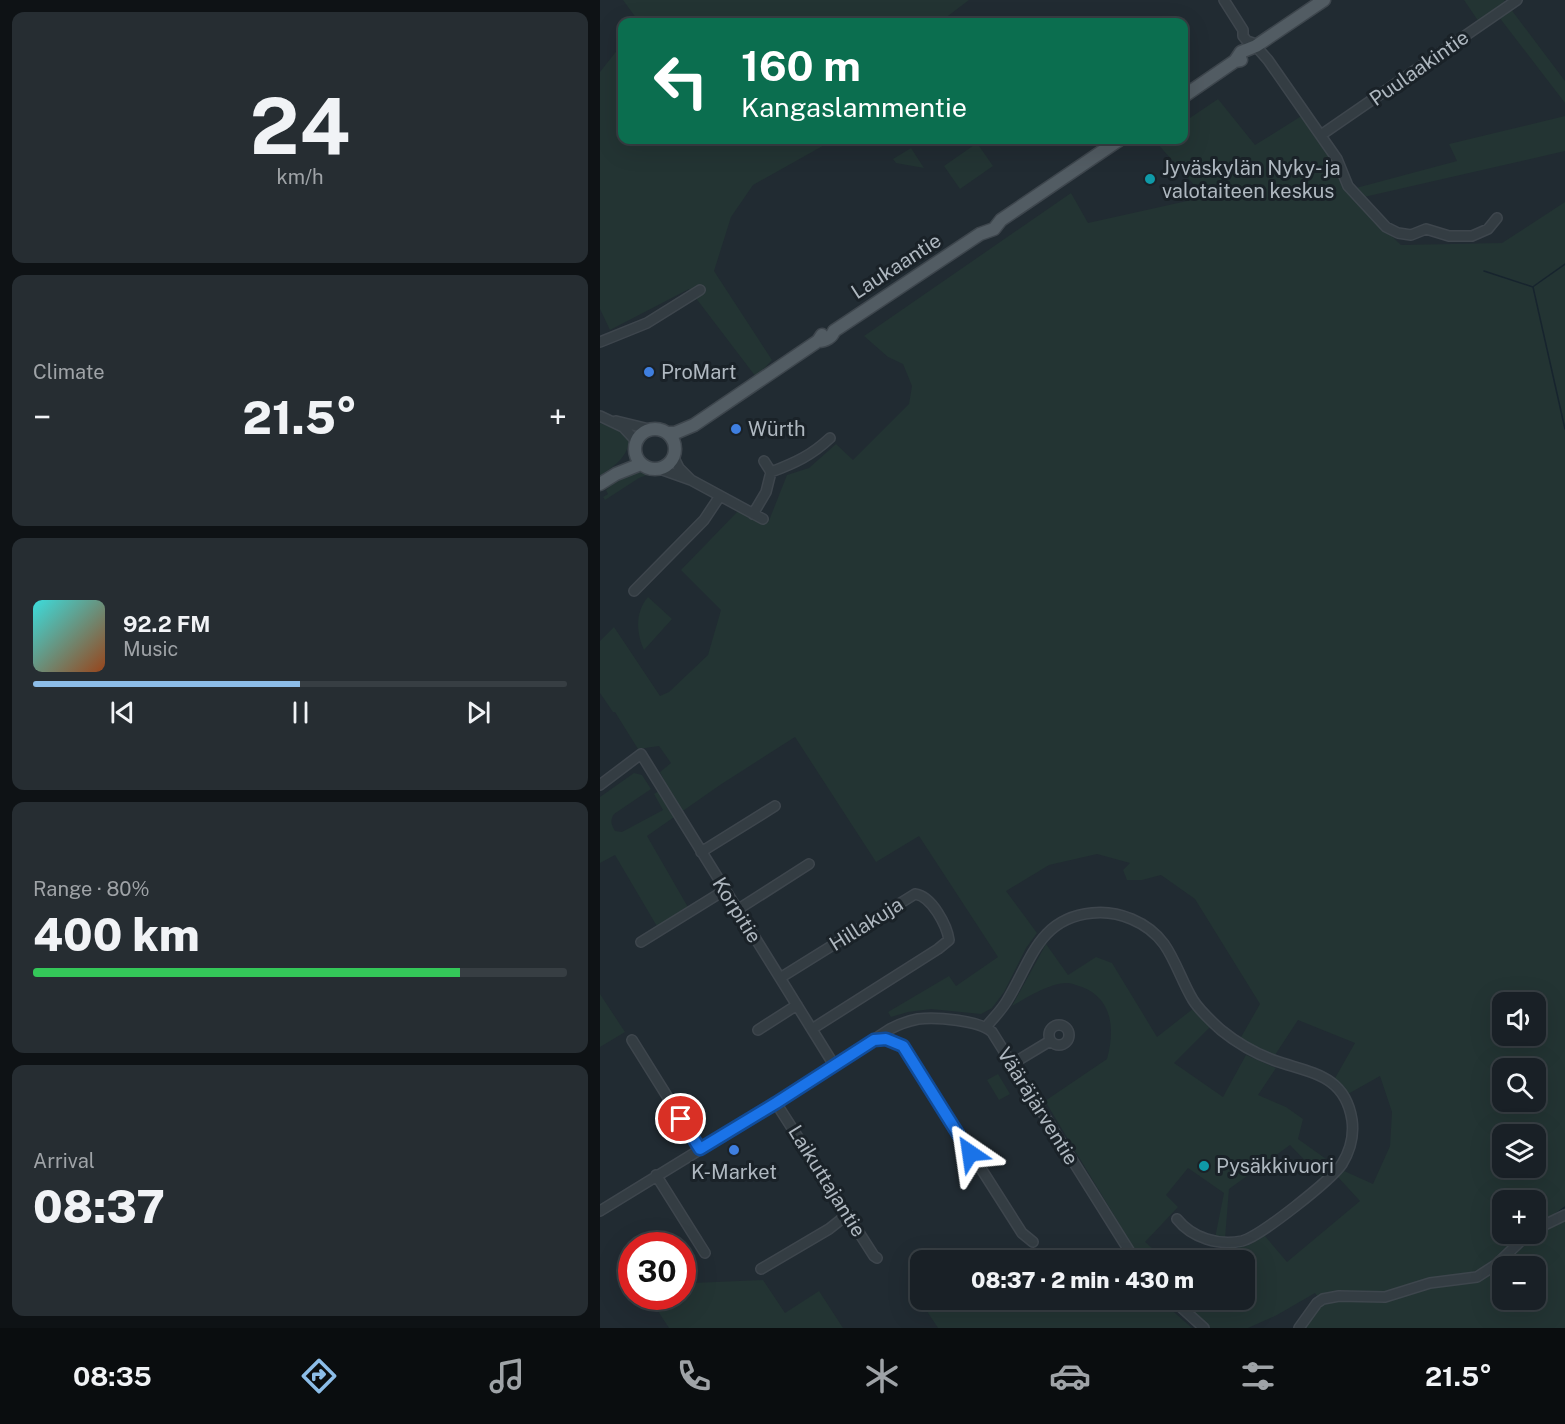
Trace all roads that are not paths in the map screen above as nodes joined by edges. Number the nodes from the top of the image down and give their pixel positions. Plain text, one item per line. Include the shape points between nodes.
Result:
1 (1224, 0) edge
2 (1324, 0) edge
3 (1517, 0) edge
4 (1254, 45) junction
5 (1188, 93) edge
6 (1321, 135) junction
7 (1113, 144) edge
8 (1497, 218) dead end
9 (700, 290) dead end
10 (600, 342) edge
11 (600, 416) edge
12 (613, 421) junction
13 (694, 425) junction
14 (649, 429) junction
15 (668, 433) junction
16 (830, 438) dead end
17 (635, 445) junction
18 (675, 454) junction
19 (764, 461) dead end
20 (641, 464) junction
21 (660, 469) junction
22 (771, 472) junction
23 (616, 474) junction
24 (691, 480) junction
25 (600, 484) edge
26 (720, 496) junction
27 (753, 513) junction
28 (763, 519) dead end
29 (634, 591) dead end
30 (600, 785) edge
31 (775, 806) dead end
32 (701, 852) junction
33 (809, 864) dead end
34 (725, 891) junction
35 (737, 910) junction
36 (641, 942) dead end
37 (780, 978) junction
38 (797, 1005) junction
39 (986, 1027) junction
40 (762, 1028) dead end
41 (812, 1029) junction
42 (632, 1040) dead end
43 (874, 1040) junction
44 (1050, 1041) dead end
45 (1012, 1064) junction
46 (834, 1065) junction
47 (776, 1103) junction
48 (700, 1149) junction
49 (656, 1176) junction
50 (600, 1210) edge
51 (848, 1214) junction
52 (1565, 1215) edge
53 (1177, 1219) dead end
54 (1546, 1224) edge
55 (1033, 1242) dead end
56 (1518, 1244) edge
57 (1129, 1250) edge
58 (705, 1253) dead end
59 (878, 1258) dead end
60 (761, 1269) dead end
61 (1184, 1310) edge
62 (1204, 1328) edge
63 (1299, 1328) edge

1 - 4 street via 1243,36
2 - 4 main road
3 - 6 street, Puulaakintie
4 - 5 main road via 1246,59 1235,61
4 - 6 street
6 - 8 street via 1355,196 1386,227 1398,233 1411,235 1426,229 1449,236 1472,236 1488,229
7 - 13 main road, Laukaantie via 994,228
9 - 10 street via 647,323
11 - 12 street
12 - 14 street
12 - 17 street via 630,432
13 - 15 main road, Laukaantie
13 - 18 main road, Laukaantie
14 - 15 main road
14 - 17 main road
15 - 18 main road
16 - 22 street via 814,453
17 - 20 main road
17 - 23 main road
18 - 21 main road
18 - 24 street via 679,468
19 - 22 street
20 - 21 main road
20 - 23 main road
21 - 24 street
22 - 27 street via 766,492
23 - 25 main road
24 - 26 street
26 - 27 street
26 - 29 street via 704,520
27 - 28 street
30 - 32 street, Korpitie via 641,754
31 - 32 street
32 - 34 street, Korpitie
33 - 35 street
34 - 35 street, Korpitie
34 - 36 street
35 - 37 street, Korpitie
37 - 38 street, Korpitie
37 - 41 street, Hillakuja via 915,894 931,904 949,940
38 - 40 street
38 - 41 street, Korpitie
39 - 43 street, Vääräjärventie via 918,1019 900,1024
39 - 45 street, Vääräjärventie
39 - 53 street via 1001,1010 1028,958 1049,931 1077,916 1116,914 1139,922 1163,942 1209,1020 1251,1050 1310,1070 1340,1091 1352,1122 1348,1150 1328,1179 1245,1240 1223,1242 1200,1237
41 - 46 street, Korpitie
42 - 48 street
43 - 46 street
43 - 55 street via 886,1039 903,1046 1022,1233
44 - 45 street
45 - 57 street, Vääräjärventie
46 - 47 street
47 - 48 street
47 - 51 street, Laikuttajantie
48 - 49 street
49 - 50 street
49 - 58 street
51 - 59 street, Laikuttajantie
51 - 60 street
52 - 54 street
56 - 63 street via 1476,1277 1430,1283 1385,1297 1325,1298 1318,1301
61 - 62 street

